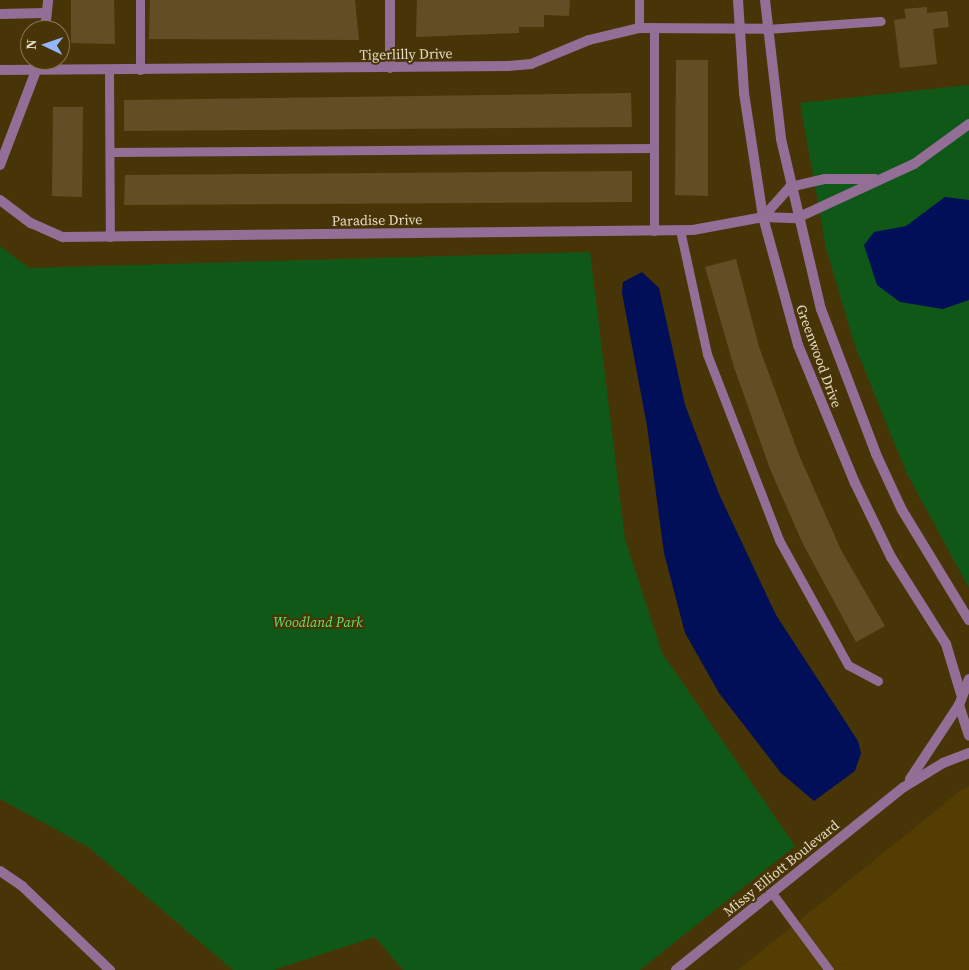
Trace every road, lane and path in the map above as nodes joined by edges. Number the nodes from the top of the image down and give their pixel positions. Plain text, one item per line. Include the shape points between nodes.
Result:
1 (48, 0) edge
2 (140, 0) edge
3 (390, 0) edge
4 (639, 0) edge
5 (738, 0) edge
6 (765, 0) edge
7 (46, 13) junction
8 (0, 14) edge
9 (46, 20) edge
10 (881, 21) dead end
11 (654, 27) junction
12 (739, 27) junction
13 (639, 28) junction
14 (767, 29) junction
15 (20, 67) edge
16 (70, 67) edge
17 (390, 68) junction
18 (0, 70) edge
19 (37, 70) edge
20 (109, 70) junction
21 (140, 70) junction
22 (969, 124) edge
23 (654, 148) junction
24 (110, 152) junction
25 (0, 166) edge
26 (875, 179) junction
27 (790, 187) junction
28 (0, 200) edge
29 (763, 217) junction
30 (797, 218) junction
31 (680, 230) junction
32 (654, 231) junction
33 (110, 237) junction
34 (969, 620) edge
35 (969, 679) edge
36 (878, 681) dead end
37 (960, 694) junction
38 (958, 705) junction
39 (969, 735) edge
40 (969, 753) edge
41 (904, 787) junction
42 (0, 871) edge
43 (772, 893) junction
44 (826, 969) edge
45 (110, 970) edge
46 (676, 970) edge

1 - 7 street
2 - 21 lane
3 - 17 street
4 - 13 lane
5 - 12 street, Greenwood Drive
6 - 14 street, Greenwood Drive
7 - 8 street
7 - 9 street
10 - 14 lane
11 - 12 street, Tigerlilly Drive
11 - 13 street, Tigerlilly Drive
11 - 23 lane
12 - 14 street, Tigerlilly Drive
12 - 29 street, Greenwood Drive
13 - 17 street, Tigerlilly Drive via 589,40 531,64
14 - 27 street, Greenwood Drive
15 - 18 street, Tigerlilly Drive
16 - 20 street, Tigerlilly Drive
17 - 21 street, Tigerlilly Drive
19 - 25 street
20 - 21 street, Tigerlilly Drive
20 - 24 lane
22 - 26 street via 914,164
23 - 24 lane
23 - 32 lane
24 - 33 lane
26 - 27 street via 826,179
26 - 30 street
27 - 29 street
27 - 30 street, Greenwood Drive
28 - 33 street, Paradise Drive via 31,223 63,237
29 - 30 street, Paradise Drive
29 - 31 street, Paradise Drive
29 - 37 street, Greenwood Drive via 815,391 891,557 946,644
30 - 34 street, Greenwood Drive via 821,310 876,454 902,510
31 - 32 street, Paradise Drive
31 - 36 lane via 707,354 778,540 848,665
32 - 33 street, Paradise Drive
35 - 37 street
37 - 38 street
38 - 39 street
38 - 41 street, Missy Elliott Boulevard via 926,760
40 - 41 street, Missy Elliott Boulevard via 943,763
41 - 43 street, Missy Elliott Boulevard
42 - 45 street via 22,886
43 - 44 lane
43 - 46 street, Missy Elliott Boulevard

